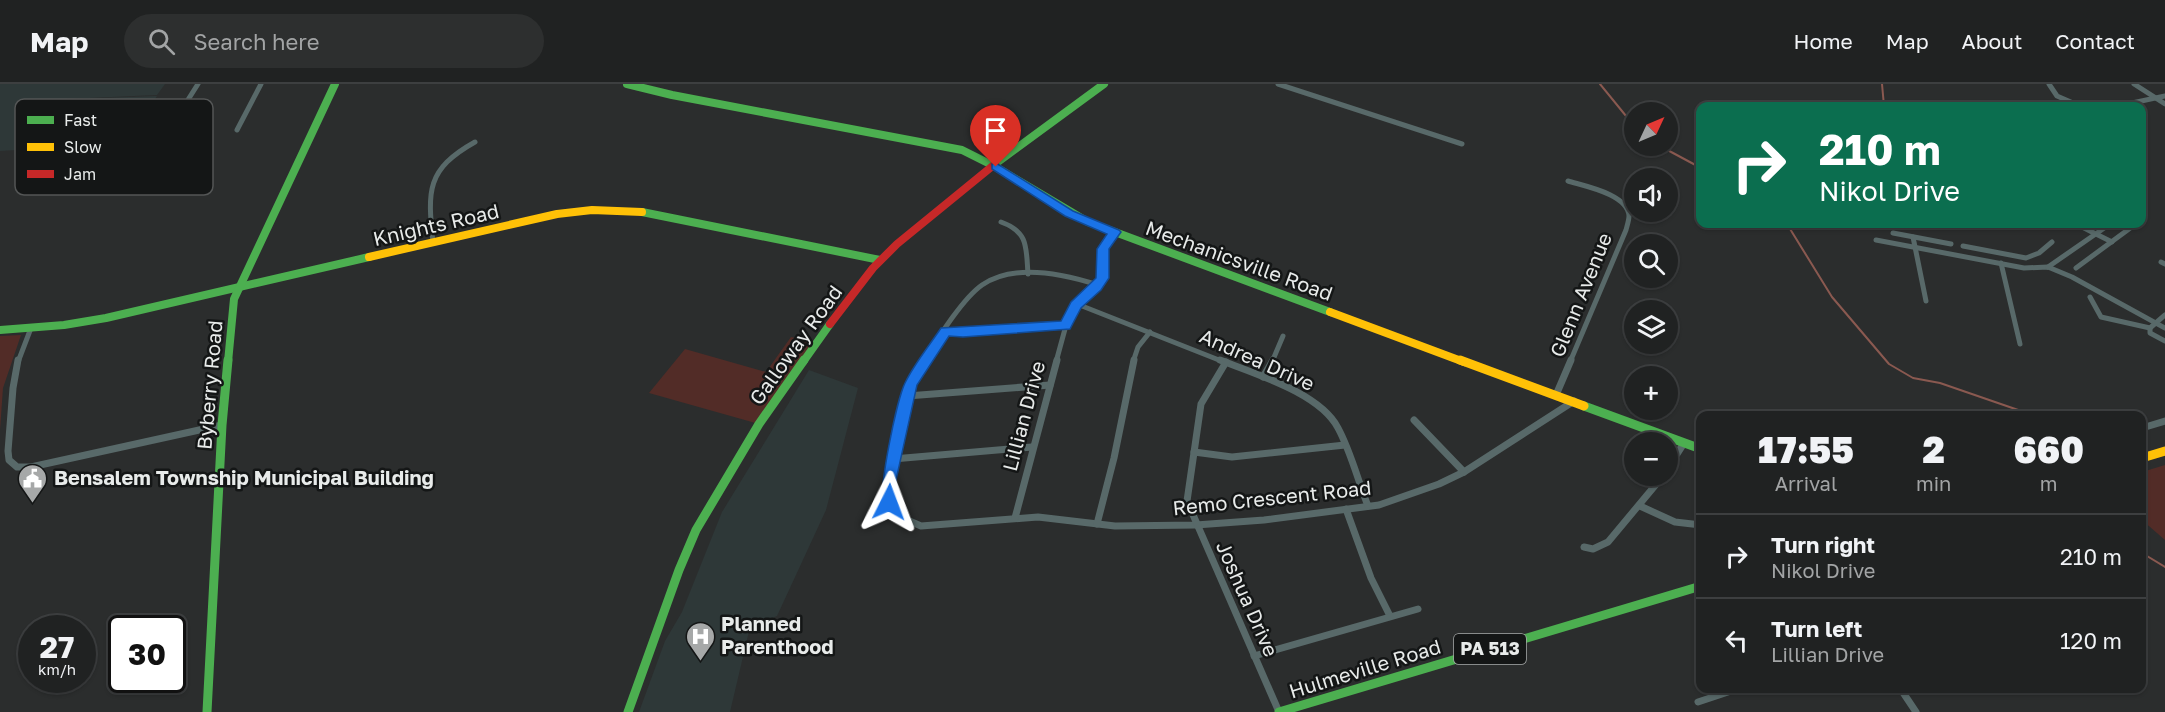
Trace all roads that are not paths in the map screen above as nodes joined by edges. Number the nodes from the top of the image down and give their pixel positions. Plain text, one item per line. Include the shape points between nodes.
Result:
1 (198, 84) edge
2 (261, 84) edge
3 (335, 84) edge
4 (627, 84) edge
5 (1104, 84) edge
6 (1278, 84) edge
7 (2049, 84) edge
8 (2134, 84) edge
9 (2165, 96) edge
10 (2156, 98) junction
11 (188, 99) edge
12 (2072, 102) edge
13 (2137, 102) edge
14 (2165, 104) edge
15 (237, 130) dead end
16 (475, 142) dead end
17 (1462, 144) dead end
18 (993, 165) junction
19 (1568, 182) dead end
20 (1001, 222) dead end
21 (2084, 228) edge
22 (2104, 228) edge
23 (2130, 228) edge
24 (1115, 232) junction
25 (1893, 233) dead end
26 (2096, 234) junction
27 (1914, 237) junction
28 (1876, 240) dead end
29 (2052, 242) dead end
30 (2112, 242) junction
31 (433, 243) junction
32 (1951, 244) dead end
33 (1963, 246) dead end
34 (1915, 247) junction
35 (1998, 254) junction
36 (880, 260) junction
37 (2001, 264) junction
38 (2048, 267) junction
39 (2076, 268) dead end
40 (1028, 274) junction
41 (1098, 285) junction
42 (237, 288) junction
43 (2090, 297) dead end
44 (1926, 301) dead end
45 (1077, 304) junction
46 (2165, 315) edge
47 (2155, 323) junction
48 (1066, 326) junction
49 (31, 328) junction
50 (2150, 328) junction
51 (2165, 328) edge
52 (0, 330) edge
53 (946, 331) junction
54 (1150, 332) junction
55 (1282, 336) dead end
56 (2165, 341) edge
57 (2020, 344) dead end
58 (1226, 362) junction
59 (1263, 377) junction
60 (1050, 385) junction
61 (1556, 395) junction
62 (907, 396) junction
63 (1574, 401) junction
64 (1414, 420) dead end
65 (2165, 421) edge
66 (222, 425) junction
67 (2146, 427) edge
68 (1684, 443) junction
69 (1345, 445) junction
70 (1032, 447) junction
71 (1696, 447) edge
72 (2165, 451) edge
73 (1194, 452) junction
74 (1678, 452) edge
75 (2146, 457) edge
76 (893, 459) junction
77 (1464, 472) junction
78 (1655, 486) edge
79 (1368, 506) junction
80 (1640, 506) junction
81 (1346, 509) junction
82 (1015, 518) junction
83 (1097, 524) junction
84 (1696, 524) edge
85 (1196, 525) junction
86 (1584, 547) dead end
87 (1696, 587) edge
88 (1418, 609) dead end
89 (1390, 616) junction
90 (1254, 656) junction
91 (1725, 693) edge
92 (1903, 693) edge
93 (1698, 702) dead end
94 (207, 712) edge
95 (628, 712) edge
96 (1279, 712) edge
97 (1916, 712) edge

1 - 11 street
2 - 15 street
3 - 42 main road, Byberry Road
4 - 18 main road, Mechanicsville Road via 958,149
5 - 18 main road, Galloway Road
6 - 17 street
7 - 12 street via 2052,92
8 - 10 street
9 - 10 street
10 - 13 street
10 - 14 street
16 - 31 street via 460,150 439,173 428,198
18 - 24 main road, Mechanicsville Road via 1069,213
18 - 36 main road, Galloway Road
19 - 61 street, Glenn Avenue via 1608,194 1625,206 1629,214 1626,230
20 - 40 street via 1016,227 1022,234
21 - 26 street
22 - 26 street
23 - 30 street
24 - 41 street via 1103,249
24 - 61 main road, Mechanicsville Road
25 - 27 street
26 - 30 street
26 - 38 street
27 - 32 street
27 - 34 street
28 - 34 street
29 - 35 street via 2033,256
30 - 39 street
31 - 36 main road, Knights Road via 557,214 620,210 652,213
31 - 42 main road, Knights Road
33 - 35 street
34 - 37 street
34 - 44 street
35 - 37 street
36 - 95 main road, Galloway Road via 790,377 696,530
37 - 38 street via 2031,269
37 - 57 street
38 - 47 street
40 - 41 street, Remo Crescent Road via 1068,275
40 - 53 street, Remo Crescent Road via 996,278 983,284 972,293
41 - 45 street, Lillian Drive
42 - 49 main road, Knights Road via 83,322
42 - 66 main road, Byberry Road
43 - 50 street via 2101,317
45 - 48 street, Lillian Drive
45 - 54 street, Andrea Drive
46 - 47 street
47 - 50 street
47 - 51 street
48 - 53 street
48 - 60 street, Lillian Drive
49 - 52 main road, Knights Road
49 - 66 street via 13,373 8,451 11,464 31,467
50 - 56 street via 2150,333
53 - 62 street, Remo Crescent Road via 916,374
54 - 58 street, Andrea Drive
54 - 83 street via 1134,359
55 - 59 street
58 - 59 street, Andrea Drive
58 - 73 street, Joshua Drive via 1201,404
59 - 69 street, Andrea Drive via 1303,394 1319,406 1335,423
60 - 62 street
60 - 70 street, Lillian Drive
61 - 63 main road, Mechanicsville Road
62 - 76 street, Remo Crescent Road
63 - 68 main road, Mechanicsville Road
63 - 77 street, Remo Crescent Road
64 - 77 street
65 - 67 street
66 - 94 main road, Byberry Road
68 - 71 main road, Mechanicsville Road
68 - 74 street
69 - 73 street via 1232,457
69 - 79 street, Andrea Drive
70 - 76 street
70 - 82 street, Lillian Drive
72 - 75 main road
73 - 85 street, Joshua Drive via 1187,501
76 - 82 street, Remo Crescent Road via 889,502 895,514 908,522 931,526
77 - 79 street, Remo Crescent Road
78 - 80 street
79 - 81 street, Remo Crescent Road
80 - 84 street via 1675,522
80 - 86 street via 1608,542 1593,549
81 - 85 street, Remo Crescent Road
81 - 89 street via 1371,578
82 - 83 street, Remo Crescent Road via 1055,517
83 - 85 street, Remo Crescent Road
85 - 90 street, Joshua Drive
87 - 96 main road, Hulmeville Road / PA 513
88 - 89 street
89 - 90 street
90 - 96 street, Joshua Drive
91 - 93 street
92 - 97 street

